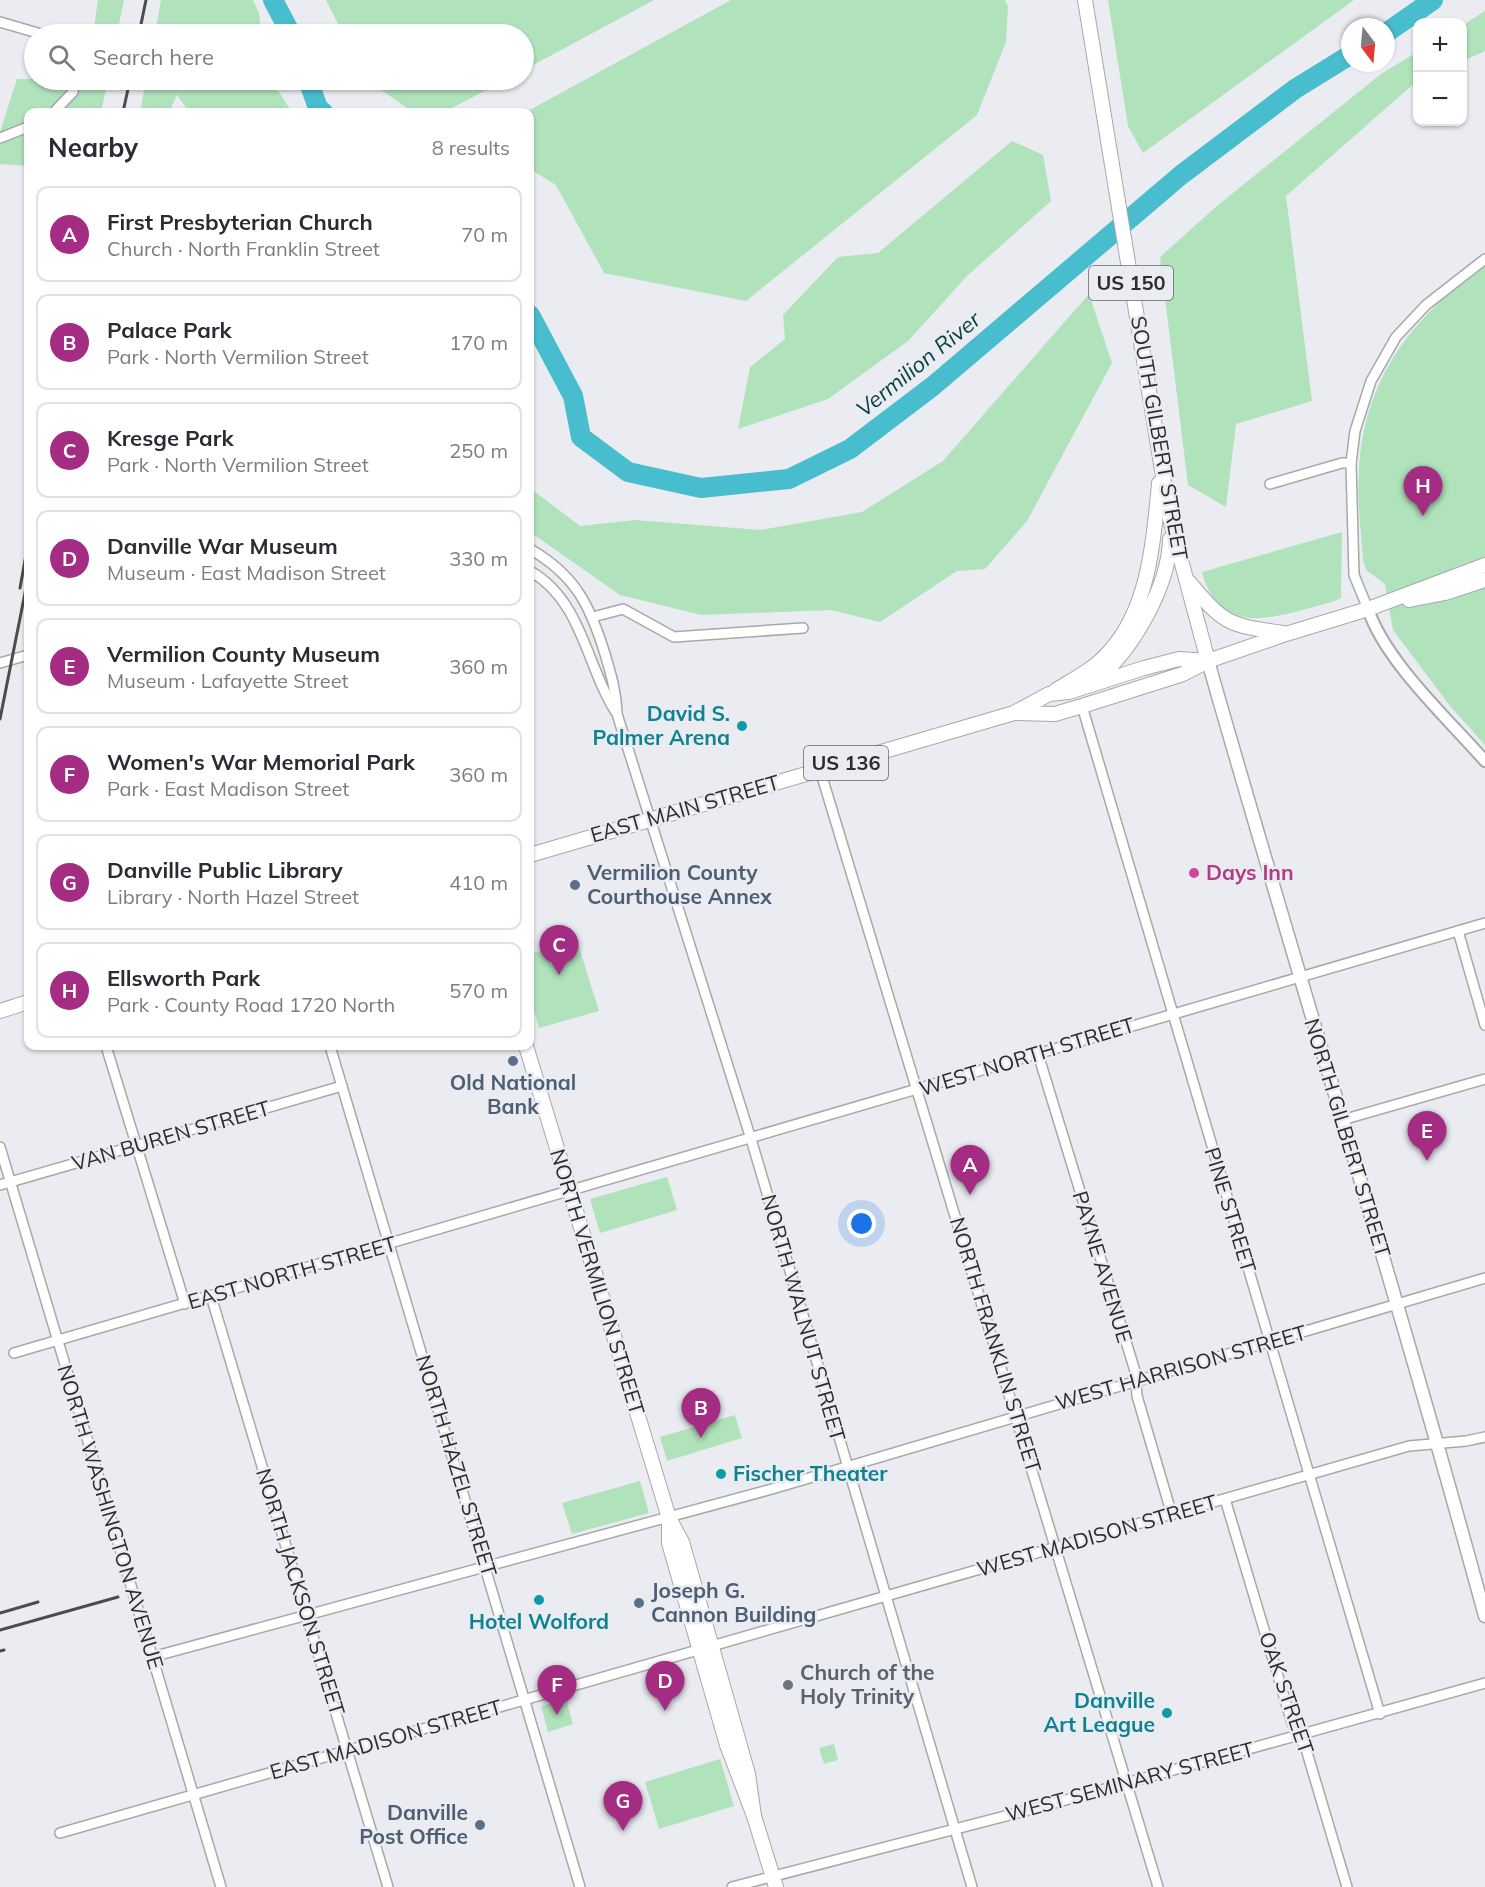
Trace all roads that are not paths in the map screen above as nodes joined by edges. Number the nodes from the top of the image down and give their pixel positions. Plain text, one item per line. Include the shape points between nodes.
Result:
1 (1085, 0) edge
2 (0, 22) edge
3 (24, 29) edge
4 (73, 90) edge
5 (58, 108) edge
6 (24, 129) edge
7 (0, 138) edge
8 (1485, 260) edge
9 (1160, 462) junction
10 (1351, 463) junction
11 (1270, 484) dead end
12 (1170, 519) junction
13 (534, 552) edge
14 (1485, 565) edge
15 (534, 573) edge
16 (1185, 577) junction
17 (1485, 580) edge
18 (1368, 609) junction
19 (593, 617) junction
20 (803, 628) dead end
21 (1286, 634) junction
22 (24, 656) edge
23 (1208, 661) junction
24 (0, 663) edge
25 (1088, 686) junction
26 (1049, 694) junction
27 (1082, 706) junction
28 (1014, 713) junction
29 (617, 714) junction
30 (1485, 761) edge
31 (820, 770) junction
32 (649, 819) junction
33 (534, 854) edge
34 (1485, 923) edge
35 (1458, 931) junction
36 (1299, 977) junction
37 (24, 1003) edge
38 (0, 1011) edge
39 (1173, 1014) junction
40 (1485, 1025) edge
41 (107, 1050) edge
42 (331, 1050) edge
43 (527, 1050) edge
44 (1038, 1054) junction
45 (1485, 1079) edge
46 (342, 1086) junction
47 (918, 1090) junction
48 (1342, 1120) junction
49 (752, 1139) junction
50 (137, 1146) junction
51 (0, 1147) edge
52 (11, 1182) junction
53 (0, 1185) edge
54 (569, 1191) junction
55 (390, 1244) junction
56 (1485, 1278) edge
57 (211, 1296) junction
58 (185, 1304) junction
59 (1397, 1304) junction
60 (57, 1341) junction
61 (1270, 1342) junction
62 (14, 1353) dead end
63 (1135, 1382) junction
64 (1016, 1416) junction
65 (1485, 1437) edge
66 (1437, 1444) junction
67 (846, 1468) junction
68 (1309, 1475) junction
69 (1225, 1499) junction
70 (1172, 1515) junction
71 (669, 1518) junction
72 (1056, 1547) junction
73 (486, 1567) junction
74 (886, 1597) junction
75 (307, 1615) junction
76 (1485, 1616) edge
77 (706, 1649) junction
78 (152, 1657) junction
79 (1485, 1683) edge
80 (525, 1701) junction
81 (1380, 1714) junction
82 (1299, 1736) junction
83 (348, 1751) junction
84 (1126, 1784) junction
85 (193, 1794) junction
86 (955, 1830) junction
87 (60, 1833) dead end
88 (775, 1882) edge
89 (221, 1887) edge
90 (388, 1887) edge
91 (580, 1887) edge
92 (732, 1887) edge
93 (972, 1887) edge
94 (1158, 1887) edge
95 (1347, 1887) edge

1 - 9 main road, SOUTH GILBERT STREET / US 150
2 - 3 street
4 - 5 street
6 - 7 street
8 - 10 street via 1426,305 1395,337 1371,381
9 - 12 main road, SOUTH GILBERT STREET / US 150
9 - 26 main road via 1156,522 1136,608 1109,652 1087,672
10 - 11 street
10 - 18 street via 1354,575
12 - 16 main road, SOUTH GILBERT STREET / US 150
12 - 25 main road via 1170,554 1144,619 1129,645
13 - 19 street via 564,574
14 - 18 main road
15 - 29 street via 562,600 577,622 603,693
16 - 21 main road via 1227,622
16 - 23 main road, SOUTH GILBERT STREET / US 150
17 - 18 main road
18 - 21 main road
18 - 30 street via 1375,629 1401,664
19 - 20 street via 623,609 674,637
19 - 29 street via 616,690
21 - 23 main road
22 - 24 street
23 - 25 main road, EAST MAIN STREET / US 136 via 1179,659
23 - 27 main road, EAST MAIN STREET / US 136 via 1183,674
23 - 36 main road, NORTH GILBERT STREET
25 - 26 main road, EAST MAIN STREET / US 136
25 - 28 main road via 1053,704
26 - 28 main road, EAST MAIN STREET / US 136
27 - 28 main road, EAST MAIN STREET / US 136 via 1054,714
27 - 39 street, PINE STREET
28 - 31 main road, EAST MAIN STREET / US 136
29 - 32 street, NORTH WALNUT STREET
31 - 32 main road, EAST MAIN STREET / US 136
31 - 47 street, NORTH FRANKLIN STREET
32 - 33 main road, EAST MAIN STREET / US 136
32 - 49 street, NORTH WALNUT STREET
34 - 35 street, WEST NORTH STREET
35 - 36 street, WEST NORTH STREET
35 - 40 street
36 - 39 street, WEST NORTH STREET
36 - 48 main road, NORTH GILBERT STREET
37 - 38 main road
39 - 44 street, WEST NORTH STREET
39 - 61 street, PINE STREET
41 - 50 street
42 - 46 street, NORTH HAZEL STREET
43 - 54 main road, NORTH VERMILION STREET
44 - 47 street, WEST NORTH STREET
44 - 63 street, PAYNE AVENUE via 1135,1371
45 - 48 street
46 - 50 street, VAN BUREN STREET
46 - 55 street, NORTH HAZEL STREET
47 - 49 street, WEST NORTH STREET
47 - 64 street, NORTH FRANKLIN STREET
48 - 59 main road, NORTH GILBERT STREET
49 - 54 street, WEST NORTH STREET
49 - 67 street, NORTH WALNUT STREET
50 - 52 street, VAN BUREN STREET
50 - 58 street
51 - 52 street, NORTH WASHINGTON AVENUE
52 - 53 street, VAN BUREN STREET
52 - 60 street, NORTH WASHINGTON AVENUE
54 - 55 street, EAST NORTH STREET
54 - 71 main road, NORTH VERMILION STREET
55 - 57 street, EAST NORTH STREET
55 - 73 street, NORTH HAZEL STREET
56 - 59 street, WEST HARRISON STREET
57 - 58 street, EAST NORTH STREET
57 - 75 street, NORTH JACKSON STREET
58 - 60 street, EAST NORTH STREET
59 - 61 street, WEST HARRISON STREET
59 - 66 main road, NORTH GILBERT STREET
60 - 62 street, EAST NORTH STREET
60 - 78 street, NORTH WASHINGTON AVENUE
61 - 63 street, WEST HARRISON STREET
61 - 68 street, PINE STREET
63 - 64 street, WEST HARRISON STREET
63 - 70 street, PAYNE AVENUE
64 - 67 street, WEST HARRISON STREET
64 - 72 street, NORTH FRANKLIN STREET
65 - 66 street, WEST MADISON STREET
66 - 68 street, WEST MADISON STREET via 1409,1446
66 - 76 main road, NORTH GILBERT STREET
67 - 71 street, WEST HARRISON STREET
67 - 74 street, NORTH WALNUT STREET
68 - 69 street, WEST MADISON STREET
68 - 81 street, PINE STREET
69 - 70 street, WEST MADISON STREET
69 - 82 street, OAK STREET
70 - 72 street, WEST MADISON STREET
71 - 73 street, WEST HARRISON STREET
71 - 77 main road, NORTH VERMILION STREET via 682,1542
72 - 74 street, WEST MADISON STREET
72 - 84 street, NORTH FRANKLIN STREET
73 - 75 street, WEST HARRISON STREET
73 - 80 street, NORTH HAZEL STREET
74 - 77 street, WEST MADISON STREET
74 - 86 street, NORTH WALNUT STREET
75 - 78 street, WEST HARRISON STREET
75 - 83 street, NORTH JACKSON STREET
77 - 80 street, EAST MADISON STREET
77 - 88 main road, NORTH VERMILION STREET via 748,1774 754,1816
78 - 85 street, NORTH WASHINGTON AVENUE
79 - 81 street, WEST SEMINARY STREET
80 - 83 street, EAST MADISON STREET
80 - 91 street, NORTH HAZEL STREET
81 - 82 street, WEST SEMINARY STREET
82 - 84 street, WEST SEMINARY STREET
82 - 95 street, OAK STREET
83 - 85 street, EAST MADISON STREET
83 - 90 street, NORTH JACKSON STREET
84 - 86 street, WEST SEMINARY STREET
84 - 94 street, NORTH FRANKLIN STREET
85 - 87 street, EAST MADISON STREET
85 - 89 street, NORTH WASHINGTON AVENUE
86 - 88 street, WEST SEMINARY STREET
86 - 93 street, NORTH WALNUT STREET
88 - 92 street, WEST SEMINARY STREET

